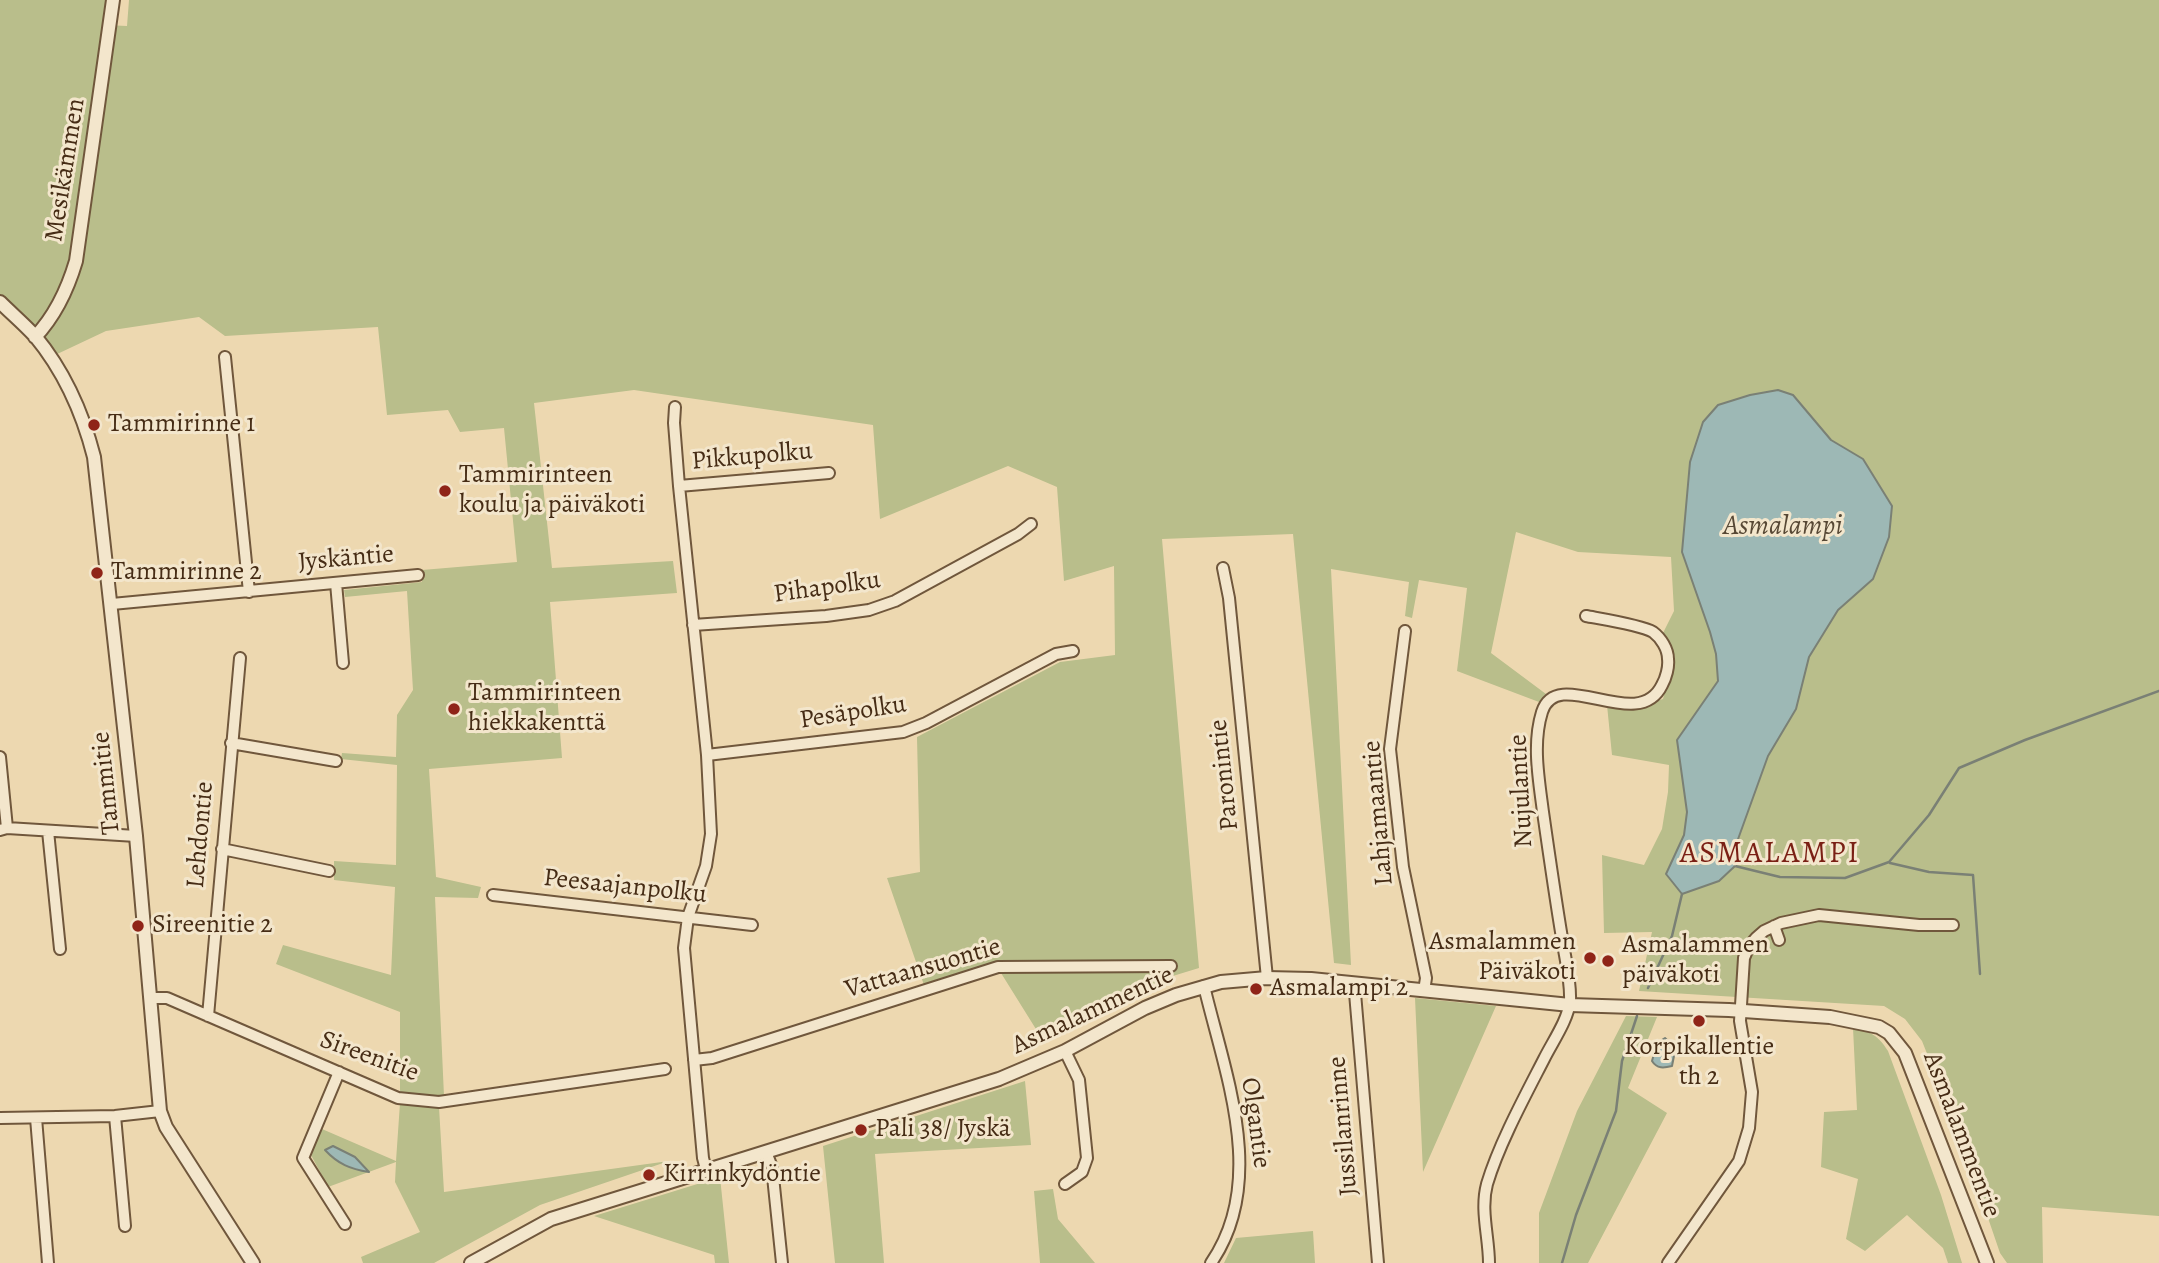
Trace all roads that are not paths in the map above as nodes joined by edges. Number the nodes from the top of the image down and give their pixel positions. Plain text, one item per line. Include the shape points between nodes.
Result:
1 (113, 0) edge
2 (0, 302) edge
3 (35, 337) junction
4 (225, 357) dead end
5 (675, 407) dead end
6 (829, 473) dead end
7 (679, 486) junction
8 (1031, 524) dead end
9 (1223, 568) dead end
10 (418, 575) dead end
11 (336, 583) junction
12 (249, 592) junction
13 (111, 604) junction
14 (1586, 615) dead end
15 (693, 625) junction
16 (1405, 631) dead end
17 (1073, 651) dead end
18 (240, 658) dead end
19 (343, 663) dead end
20 (231, 743) junction
21 (707, 755) junction
22 (0, 757) edge
23 (336, 761) dead end
24 (4, 829) edge
25 (48, 831) junction
26 (136, 836) junction
27 (222, 849) junction
28 (329, 871) dead end
29 (493, 895) dead end
30 (688, 917) junction
31 (752, 925) dead end
32 (1954, 925) dead end
33 (1774, 926) junction
34 (1779, 940) dead end
35 (60, 949) dead end
36 (1171, 966) dead end
37 (1267, 978) junction
38 (1356, 984) junction
39 (1204, 986) junction
40 (1424, 991) junction
41 (151, 998) junction
42 (1570, 1005) junction
43 (1741, 1012) junction
44 (208, 1016) junction
45 (1065, 1052) junction
46 (694, 1060) junction
47 (665, 1069) dead end
48 (339, 1072) junction
49 (160, 1111) junction
50 (115, 1116) junction
51 (0, 1118) edge
52 (36, 1118) junction
53 (766, 1152) junction
54 (706, 1169) junction
55 (1065, 1184) dead end
56 (345, 1224) dead end
57 (125, 1226) dead end
58 (48, 1263) edge
59 (253, 1263) edge
60 (471, 1263) edge
61 (782, 1263) edge
62 (1211, 1263) edge
63 (1378, 1263) edge
64 (1489, 1263) edge
65 (1668, 1263) edge
66 (1986, 1263) edge

1 - 3 street, Mesikämmen via 76,261 60,301
2 - 3 street, Tammitie
3 - 13 street, Tammitie via 76,403 89,436 99,484
4 - 12 street
5 - 7 street
6 - 7 street, Pikkupolku
7 - 15 street
8 - 15 street, Pihapolku via 895,601 869,610
9 - 37 street, Paronintie
10 - 11 street, Jyskäntie
11 - 12 street, Jyskäntie
11 - 19 street
12 - 13 street, Jyskäntie
13 - 26 street, Tammitie
14 - 42 street, Nujulantie via 1652,632 1669,660 1664,681 1652,699 1625,704 1567,694 1547,702 1542,712 1537,741 1539,781
15 - 21 street
16 - 40 street, Lahjamaantie via 1390,749 1403,867 1426,978
17 - 21 street, Pesäpolku via 1056,654 903,732
18 - 20 street, Lehdontie
20 - 23 street
20 - 27 street, Lehdontie
21 - 30 street via 711,834 706,866
22 - 24 street
24 - 25 street
25 - 26 street
25 - 35 street
26 - 41 street, Tammitie
27 - 28 street
27 - 44 street, Lehdontie
29 - 30 street, Peesaajanpolku
30 - 31 street, Peesaajanpolku
30 - 46 street via 684,948
32 - 33 street via 1819,915
33 - 34 street
33 - 43 street via 1749,946 1744,958
36 - 46 street, Vattaansuontie via 998,967
37 - 38 street, Asmalammentie
37 - 39 street, Asmalammentie
38 - 40 street, Asmalammentie
38 - 63 street, Jussilanrinne
39 - 45 street, Asmalammentie via 1145,1008
39 - 62 street, Olgantie via 1233,1109 1240,1163 1236,1208
40 - 42 street, Asmalammentie
41 - 44 street, Sireenitie via 167,998
41 - 49 street, Tammitie
42 - 43 street, Asmalammentie
42 - 64 street via 1488,1183 1484,1210
43 - 65 street via 1752,1092 1749,1128 1739,1161
43 - 66 street, Asmalammentie via 1864,1023 1898,1042
44 - 48 street, Sireenitie
45 - 53 street, Asmalammentie via 999,1079
45 - 55 street via 1079,1080 1087,1158 1082,1172
46 - 54 street
47 - 48 street, Sireenitie via 439,1102 398,1098
48 - 56 street via 303,1157
49 - 50 street
49 - 59 street, Tammitie
50 - 52 street
50 - 57 street
51 - 52 street
52 - 58 street
53 - 54 street, Asmalammentie
53 - 61 street via 772,1167
54 - 60 street, Asmalammentie via 551,1219

